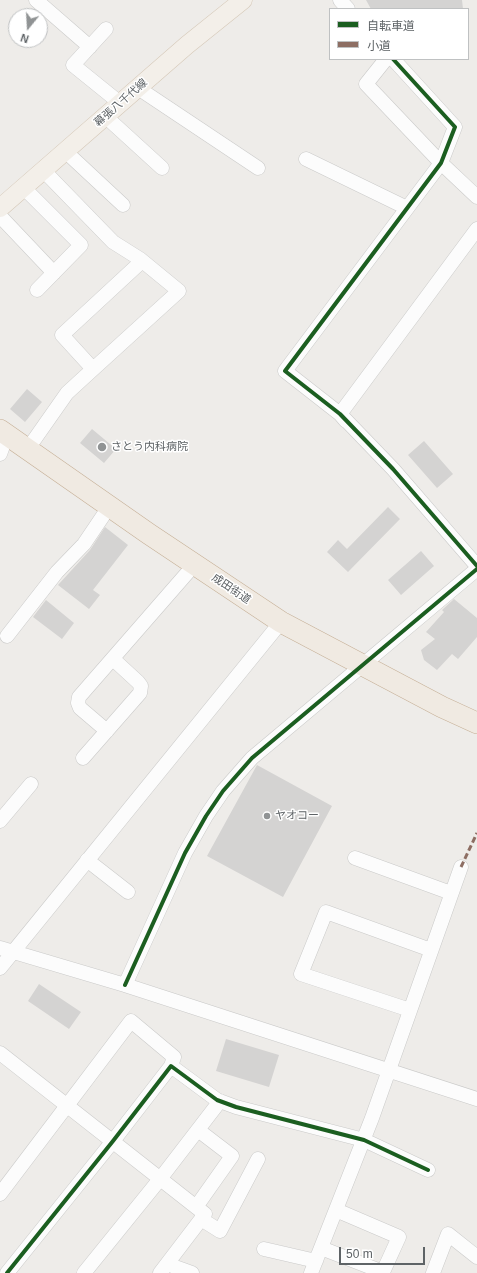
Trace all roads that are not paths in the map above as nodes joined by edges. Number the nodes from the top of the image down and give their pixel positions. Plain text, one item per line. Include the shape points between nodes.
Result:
1 (36, 0) edge
2 (243, 0) edge
3 (340, 0) edge
4 (347, 8) edge
5 (106, 29) dead end
6 (90, 47) junction
7 (385, 60) edge
8 (394, 60) edge
9 (138, 88) junction
10 (120, 103) junction
11 (105, 116) junction
12 (65, 151) junction
13 (306, 159) dead end
14 (441, 163) junction
15 (162, 168) dead end
16 (258, 168) dead end
17 (43, 170) junction
18 (23, 187) junction
19 (477, 197) edge
20 (123, 204) dead end
21 (0, 208) edge
22 (407, 208) junction
23 (0, 216) edge
24 (477, 229) edge
25 (142, 261) junction
26 (54, 273) junction
27 (37, 290) dead end
28 (93, 369) junction
29 (340, 414) junction
30 (2, 440) edge
31 (27, 450) junction
32 (109, 507) junction
33 (195, 564) junction
34 (477, 567) edge
35 (281, 622) junction
36 (7, 636) dead end
37 (113, 659) junction
38 (362, 665) junction
39 (477, 723) edge
40 (107, 731) junction
41 (83, 758) dead end
42 (31, 784) dead end
43 (0, 820) edge
44 (354, 858) dead end
45 (87, 860) junction
46 (461, 867) dead end
47 (128, 892) dead end
48 (451, 893) junction
49 (6, 950) edge
50 (431, 950) junction
51 (0, 968) edge
52 (125, 985) junction
53 (410, 1010) junction
54 (0, 1053) edge
55 (171, 1066) junction
56 (388, 1071) junction
57 (477, 1099) edge
58 (220, 1101) junction
59 (67, 1105) junction
60 (198, 1130) junction
61 (364, 1140) junction
62 (113, 1141) junction
63 (258, 1158) dead end
64 (428, 1170) dead end
65 (160, 1179) junction
66 (0, 1194) edge
67 (336, 1210) junction
68 (198, 1213) junction
69 (321, 1248) junction
70 (264, 1249) dead end
71 (477, 1257) edge
72 (313, 1267) edge
73 (163, 1268) edge
74 (8, 1273) edge
75 (84, 1273) edge
76 (192, 1273) edge
77 (433, 1273) edge

1 - 6 street
2 - 9 main road, 幕張八千代線
3 - 4 street
5 - 6 street
6 - 10 street via 73,65
7 - 14 street via 366,84
8 - 14 street via 455,127
9 - 10 main road, 幕張八千代線
9 - 16 street
10 - 11 main road, 幕張八千代線
11 - 12 main road, 幕張八千代線
11 - 15 street
12 - 17 main road, 幕張八千代線
12 - 20 street
13 - 22 street
14 - 19 street
14 - 22 street
17 - 18 main road, 幕張八千代線
17 - 25 street via 113,242
18 - 21 main road, 幕張八千代線
18 - 26 street via 81,245
22 - 29 street via 285,371
23 - 26 street
24 - 29 street
25 - 28 street via 62,335
25 - 28 street via 178,291
26 - 27 street
28 - 31 street via 68,393
29 - 34 street via 393,469
30 - 31 highway, 成田街道
31 - 32 highway, 成田街道
32 - 33 highway, 成田街道
32 - 36 street via 84,544 57,572
33 - 35 highway, 成田街道
33 - 37 street
34 - 38 street
35 - 38 highway, 成田街道
35 - 45 street
37 - 40 street via 141,686 140,693
37 - 40 street via 79,697 78,703 80,708
38 - 39 highway, 成田街道
38 - 52 street via 252,758 223,791 185,854
40 - 41 street
42 - 43 street
44 - 48 street
45 - 47 street
45 - 49 street
46 - 48 street
48 - 50 street
49 - 51 street
49 - 52 street
50 - 53 street
50 - 53 street via 326,912 301,974
52 - 56 street
53 - 56 street
54 - 59 street
55 - 58 street
55 - 59 street via 174,1057 130,1021
55 - 62 street
56 - 57 street
56 - 61 street
58 - 60 street
58 - 61 street
59 - 62 street
59 - 66 street
60 - 65 street
60 - 68 street via 232,1156
61 - 64 street
61 - 67 street
62 - 65 street
62 - 74 street
63 - 68 street via 220,1231
65 - 68 street
65 - 75 street
67 - 69 street
67 - 69 street via 399,1237 383,1272
68 - 73 street
69 - 72 street
70 - 72 street
71 - 77 street via 448,1234
73 - 76 street

